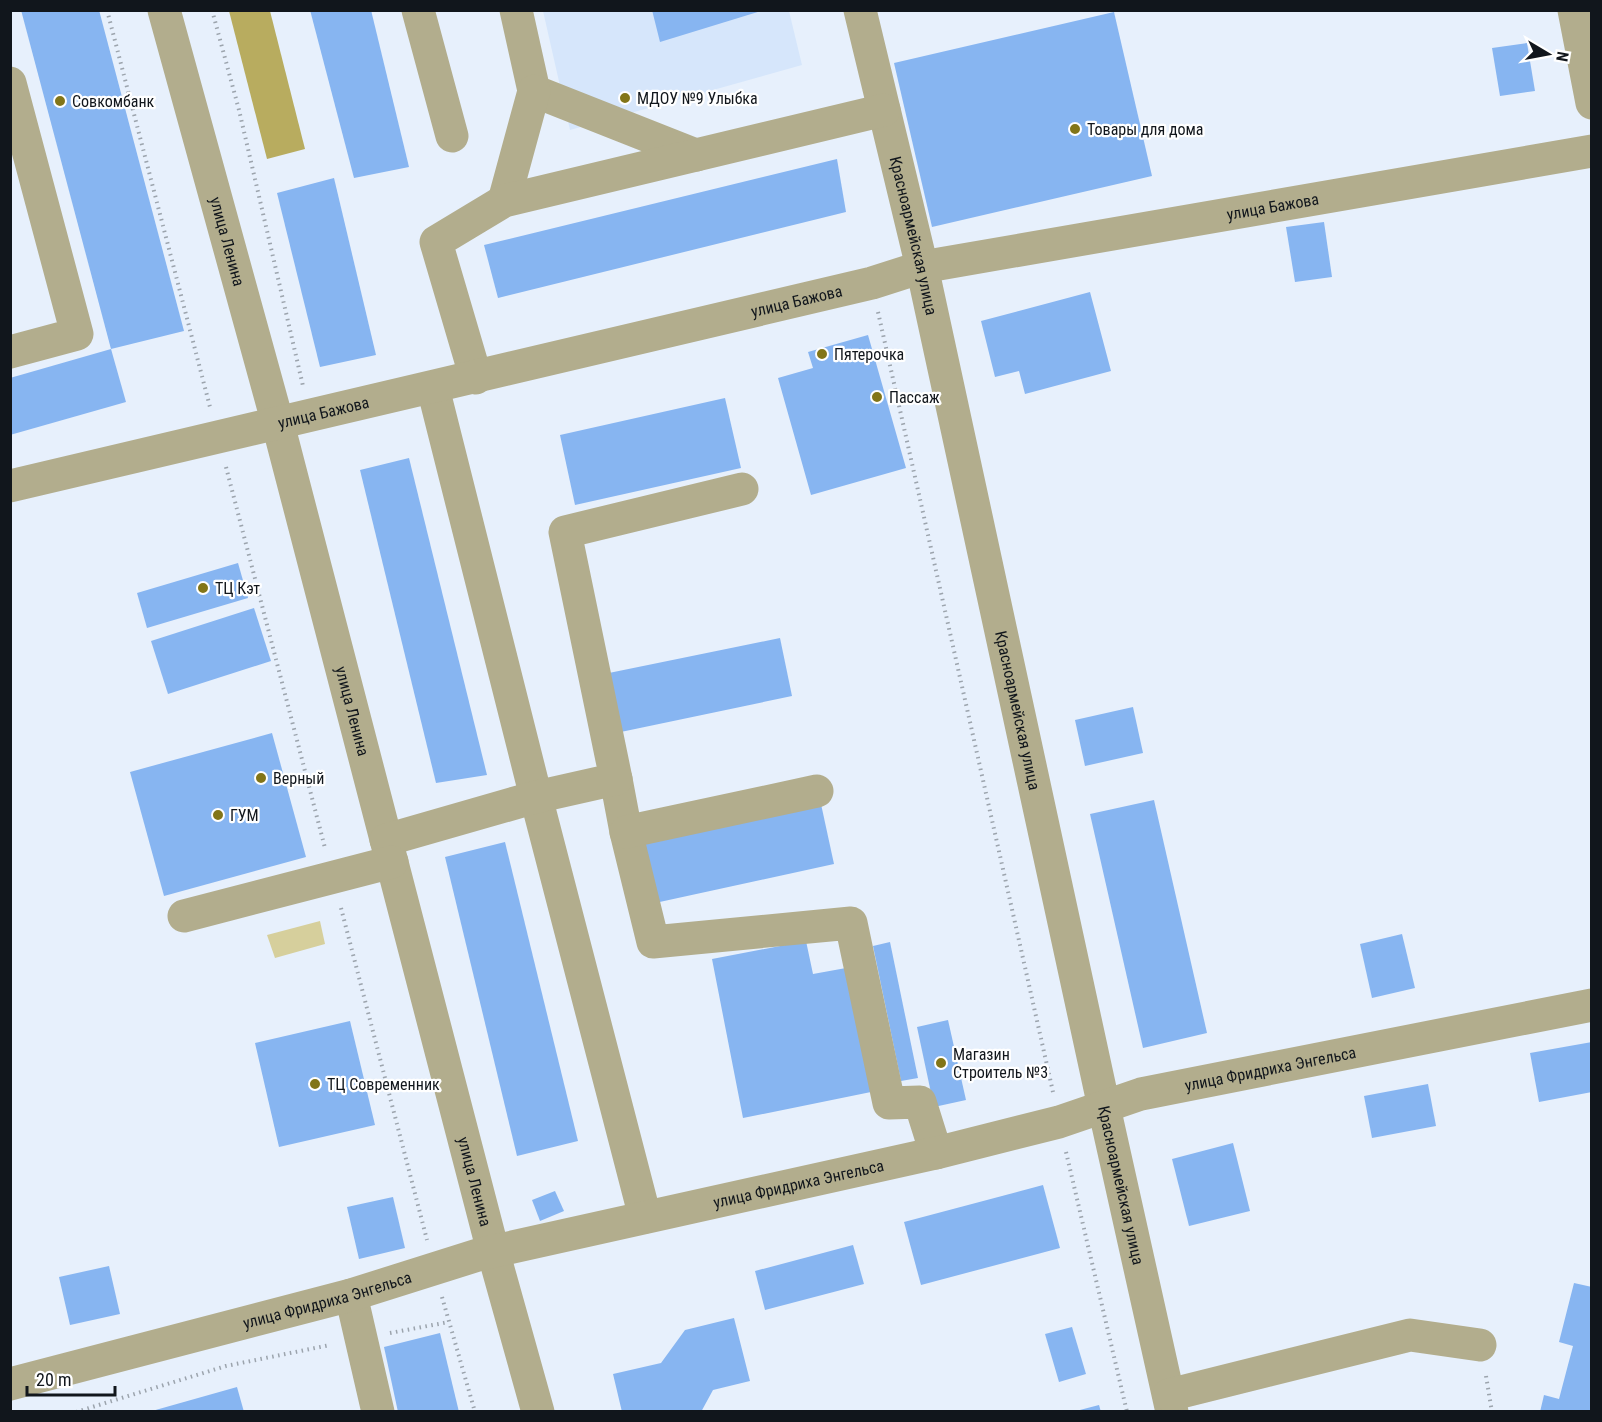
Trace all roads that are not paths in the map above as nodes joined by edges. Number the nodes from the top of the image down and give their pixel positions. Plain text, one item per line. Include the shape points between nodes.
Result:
1 (164, 10) edge
2 (418, 10) edge
3 (516, 10) edge
4 (860, 10) edge
5 (1574, 10) edge
6 (10, 83) edge
7 (534, 91) junction
8 (1592, 103) edge
9 (884, 110) junction
10 (452, 136) dead end
11 (1592, 151) edge
12 (696, 155) junction
13 (504, 201) junction
14 (922, 267) junction
15 (10, 352) edge
16 (476, 378) junction
17 (433, 388) junction
18 (278, 424) junction
19 (10, 486) edge
20 (742, 489) dead end
21 (616, 778) junction
22 (817, 791) dead end
23 (536, 797) junction
24 (626, 832) junction
25 (389, 851) junction
26 (184, 916) dead end
27 (1592, 1005) edge
28 (1104, 1107) junction
29 (936, 1153) junction
30 (645, 1217) junction
31 (493, 1251) junction
32 (351, 1295) junction
33 (1480, 1345) road end
34 (10, 1384) edge
35 (1170, 1403) edge
36 (378, 1412) edge
37 (538, 1412) edge

1 - 18 street, улица Ленина
2 - 10 street
3 - 7 street
4 - 9 street, Красноармейская улица
5 - 8 street
6 - 15 street via 78,334
7 - 12 street
7 - 13 street
9 - 12 street
9 - 14 street, Красноармейская улица
11 - 14 street, улица Бажова
12 - 13 street
13 - 16 street via 436,242
14 - 16 street, улица Бажова via 872,283
14 - 28 street, Красноармейская улица
16 - 17 street, улица Бажова
17 - 18 street, улица Бажова
17 - 23 street
18 - 19 street, улица Бажова
18 - 25 street, улица Ленина
20 - 21 street via 565,532
21 - 23 street
21 - 24 street
22 - 24 street
23 - 25 street
23 - 30 street
24 - 29 street via 653,942 851,923 889,1103 920,1102
25 - 26 street via 332,876
25 - 31 street, улица Ленина
27 - 28 street, улица Фридриха Энгельса via 1141,1094
28 - 29 street, улица Фридриха Энгельса
28 - 35 street, Красноармейская улица
29 - 30 street, улица Фридриха Энгельса
30 - 31 street, улица Фридриха Энгельса
31 - 32 street, улица Фридриха Энгельса
31 - 37 street, улица Ленина
32 - 34 street, улица Фридриха Энгельса
32 - 36 street
33 - 35 street via 1410,1335

